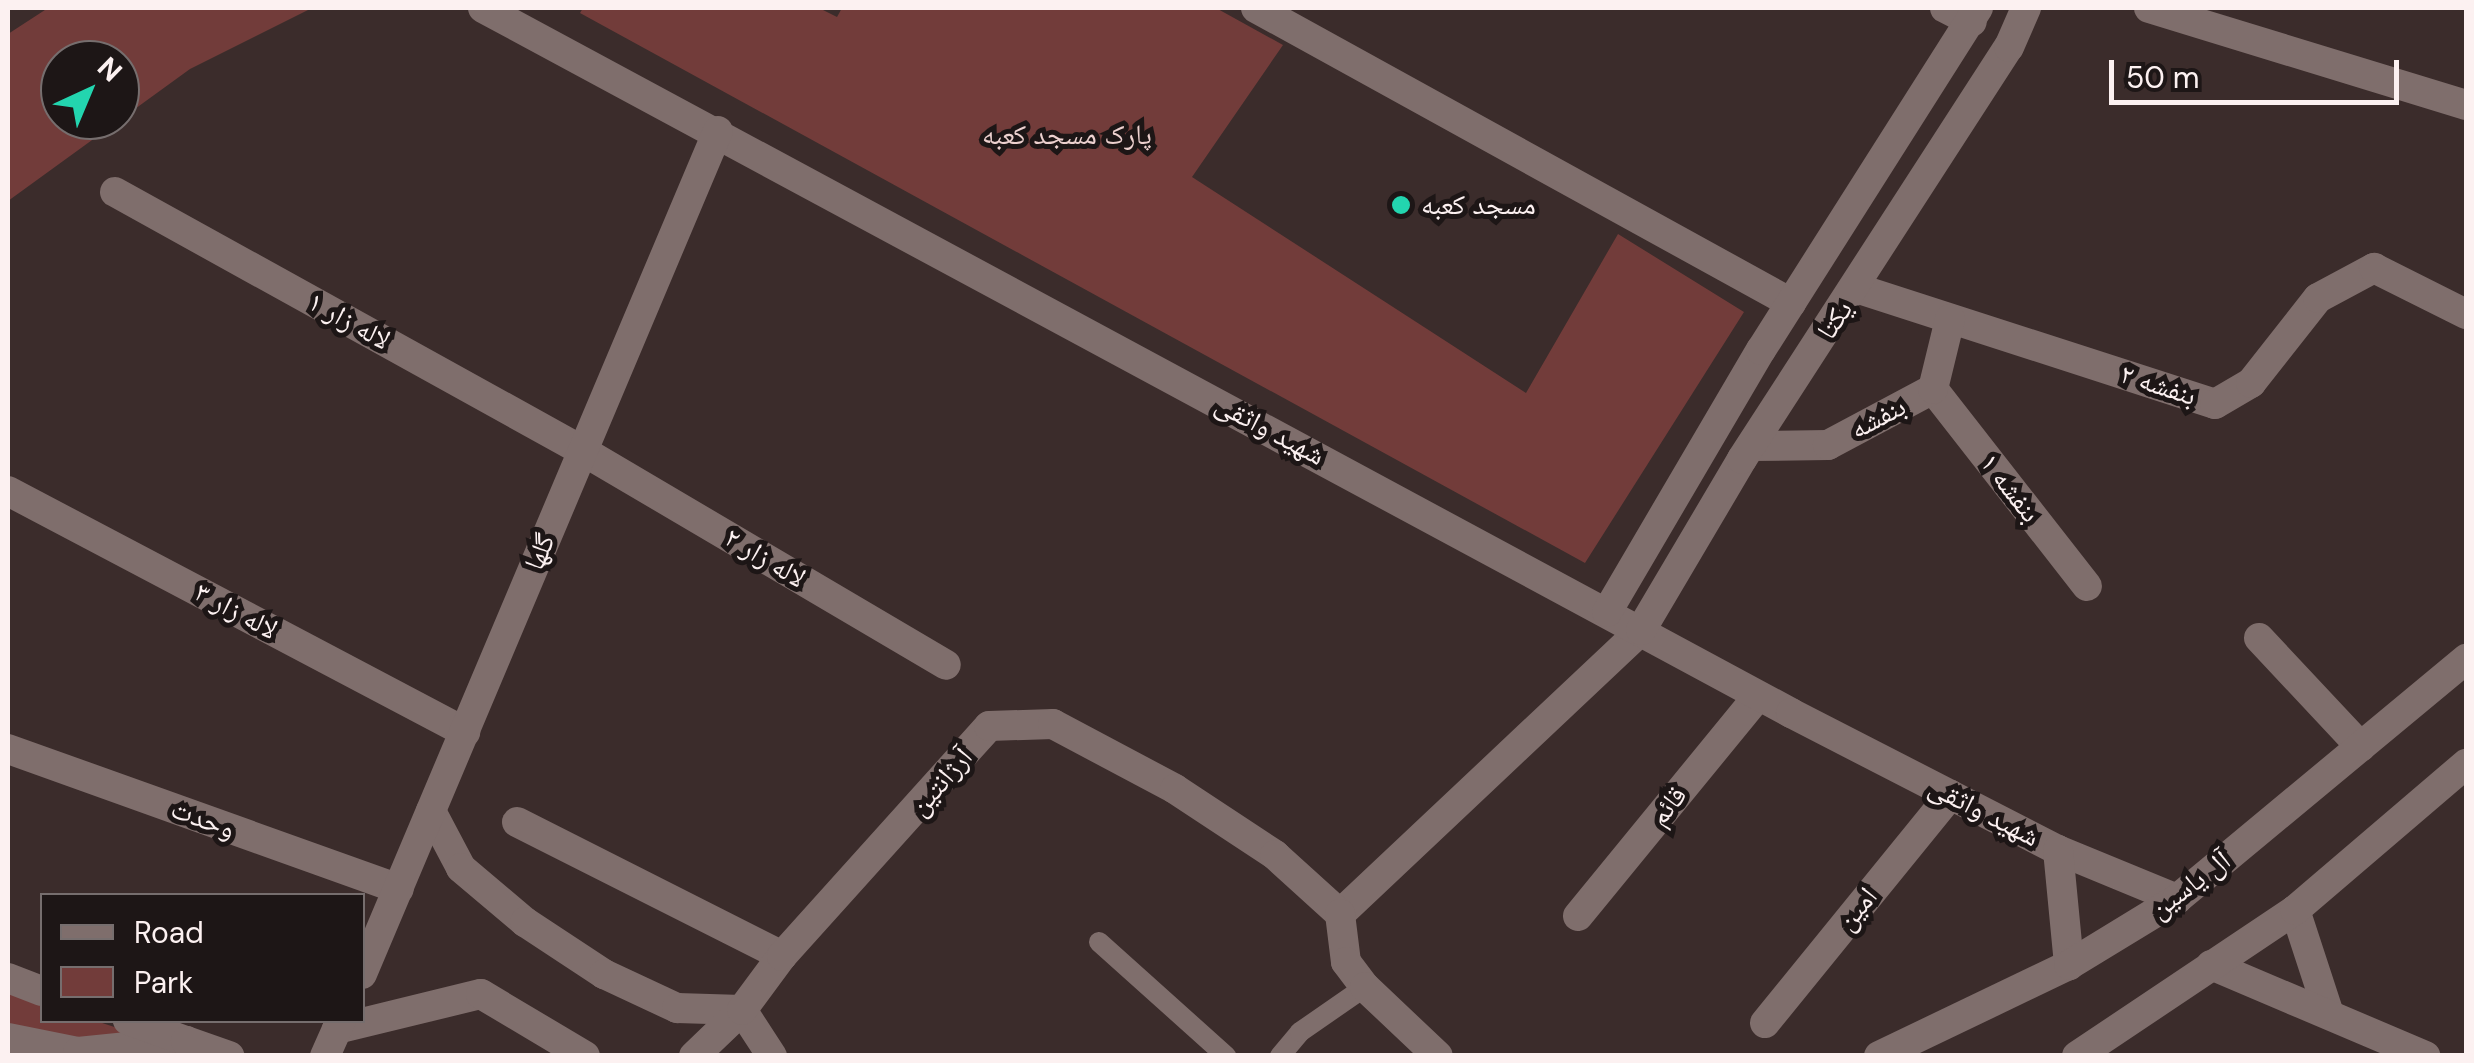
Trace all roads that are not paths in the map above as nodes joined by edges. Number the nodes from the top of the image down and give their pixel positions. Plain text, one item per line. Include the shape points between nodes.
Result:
1 (482, 8) edge
2 (1256, 8) edge
3 (2026, 8) edge
4 (2149, 8) edge
5 (1965, 12) edge
6 (2466, 105) edge
7 (718, 131) junction
8 (115, 192) dead end
9 (1856, 288) junction
10 (1791, 303) junction
11 (2466, 314) edge
12 (1950, 319) junction
13 (1933, 389) junction
14 (1709, 439) junction
15 (583, 451) junction
16 (1746, 452) junction
17 (8, 490) edge
18 (2087, 586) dead end
19 (1608, 612) junction
20 (1641, 630) junction
21 (2260, 638) dead end
22 (2466, 660) edge
23 (946, 665) dead end
24 (1758, 696) junction
25 (465, 732) junction
26 (2360, 747) junction
27 (8, 749) edge
28 (2466, 764) edge
29 (1950, 795) junction
30 (431, 811) junction
31 (517, 822) dead end
32 (2058, 850) junction
33 (399, 889) junction
34 (2177, 899) junction
35 (2295, 910) junction
36 (1340, 914) junction
37 (1578, 916) dead end
38 (1100, 942) dead end
39 (782, 956) junction
40 (2211, 964) junction
41 (2069, 965) junction
42 (365, 967) edge
43 (8, 978) edge
44 (1365, 987) junction
45 (40, 989) edge
46 (742, 1010) junction
47 (2328, 1012) junction
48 (137, 1023) edge
49 (1765, 1024) dead end
50 (335, 1035) edge
51 (8, 1038) edge
52 (186, 1040) junction
53 (228, 1056) edge
54 (585, 1056) edge
55 (694, 1056) edge
56 (772, 1056) edge
57 (1226, 1056) edge
58 (1280, 1056) edge
59 (1438, 1056) edge
60 (1878, 1056) edge
61 (2077, 1056) edge
62 (2425, 1056) edge

1 - 7 street, شهید واثقی
2 - 10 street
3 - 9 street, یکتا via 2009,47
4 - 6 street
5 - 10 street, یکتا
7 - 15 street, گلها
7 - 19 street, شهید واثقی
8 - 15 street, لاله زار ۱
9 - 12 street, بنفشه ۲
9 - 16 street, یکتا
10 - 14 street, یکتا
11 - 12 street, بنفشه ۲ via 2374,268 2318,298 2251,383 2215,404
12 - 13 street, بنفشه
13 - 16 street, بنفشه via 1828,445
13 - 18 street, بنفشه ۱
14 - 16 street
14 - 19 street, یکتا
15 - 23 street, لاله زار ۲
15 - 25 street, گلها
16 - 20 street, یکتا
17 - 25 street, لاله زار ۳
19 - 20 street, شهید واثقی
20 - 24 street, شهید واثقی
20 - 36 street
21 - 26 street
22 - 26 street, آل یاسین
24 - 29 street, شهید واثقی
24 - 37 street, قائم
25 - 30 street, گلها
26 - 34 street, آل یاسین
27 - 33 street, وحدت
28 - 35 street
29 - 32 street, شهید واثقی
29 - 49 street, امین
30 - 33 street, گلها
30 - 46 street via 461,868 525,922 604,974 677,1008
31 - 39 street
32 - 34 street, شهید واثقی
32 - 41 street
33 - 42 street, گلها
34 - 41 street, آل یاسین
35 - 40 street
35 - 47 street
36 - 39 street, آرژانتین via 1275,855 1175,789 1053,724 989,726
36 - 44 street via 1346,962
38 - 57 lane
39 - 46 street, آرژانتین
40 - 47 street
40 - 61 street
41 - 60 street, آل یاسین
43 - 45 street
44 - 58 lane via 1300,1032
44 - 59 street
46 - 55 street, آرژانتین
46 - 56 street
47 - 62 street
48 - 52 street
50 - 54 street via 481,994
51 - 52 street via 78,1052
52 - 53 street

